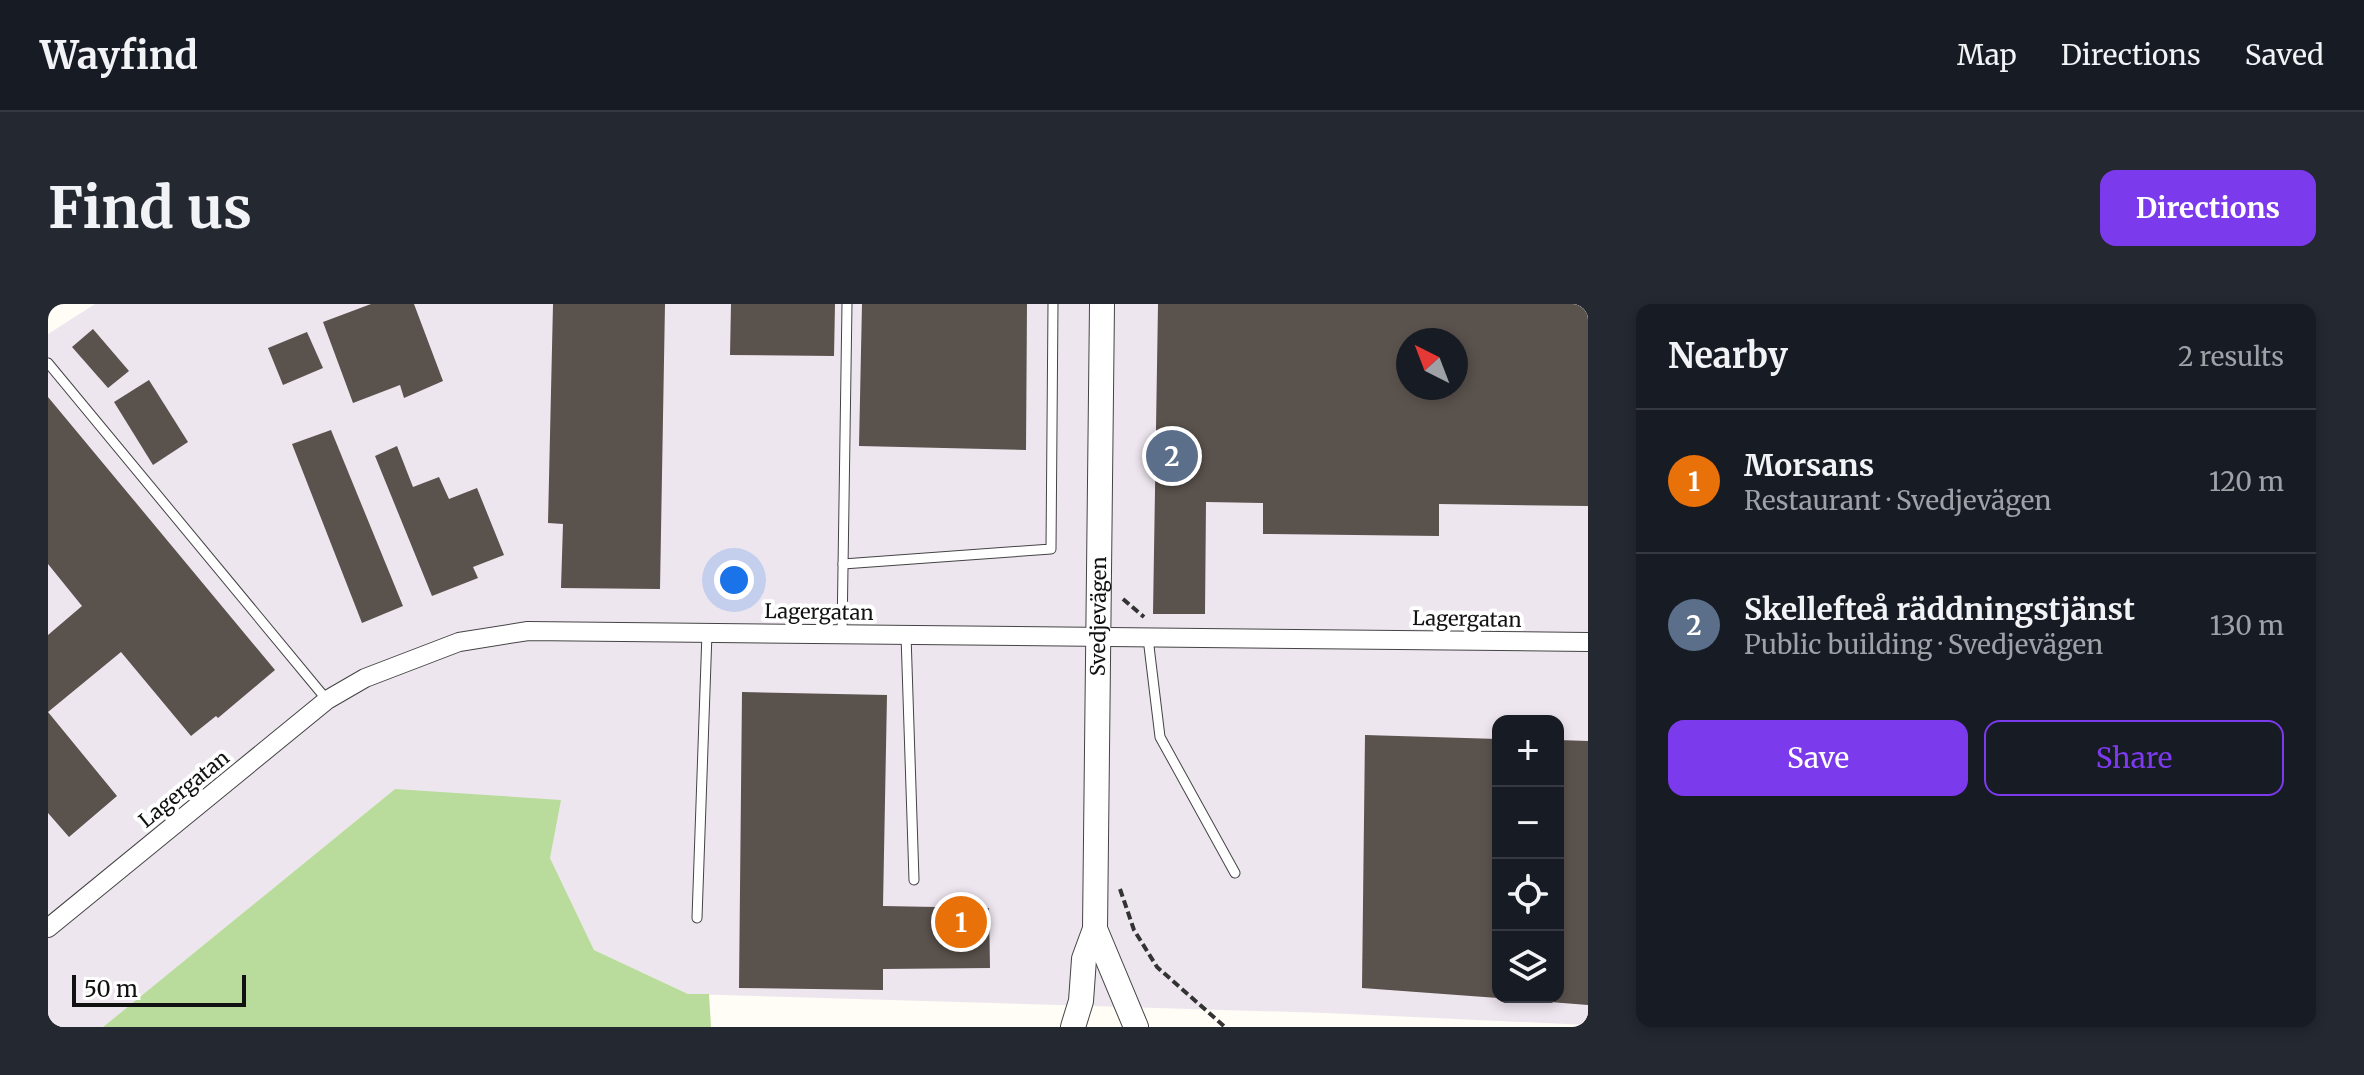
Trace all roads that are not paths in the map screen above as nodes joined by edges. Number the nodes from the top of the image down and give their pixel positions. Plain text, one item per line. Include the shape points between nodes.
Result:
1 (847, 304) edge
2 (1053, 304) edge
3 (1102, 304) edge
4 (48, 363) edge
5 (843, 564) junction
6 (707, 633) junction
7 (842, 634) junction
8 (906, 635) junction
9 (1098, 637) junction
10 (1148, 638) junction
11 (1588, 642) edge
12 (327, 700) junction
13 (1235, 873) dead end
14 (914, 880) dead end
15 (697, 918) dead end
16 (48, 928) edge
17 (1095, 929) junction
18 (1073, 1027) edge
19 (1136, 1027) edge

1 - 5 lane
2 - 5 lane via 1051,549
3 - 9 street, Svedjevägen
4 - 12 lane
5 - 7 lane
6 - 7 street, Lagergatan
6 - 12 street, Lagergatan via 528,631 459,642 365,678
6 - 15 lane
7 - 8 street, Lagergatan
8 - 9 street, Lagergatan
8 - 14 lane
9 - 10 street, Lagergatan
9 - 17 street, Svedjevägen
10 - 11 street, Lagergatan
10 - 13 lane via 1160,737
12 - 16 street, Lagergatan
17 - 18 street, Svedjevägen via 1084,959
17 - 19 street, Svedjevägen

